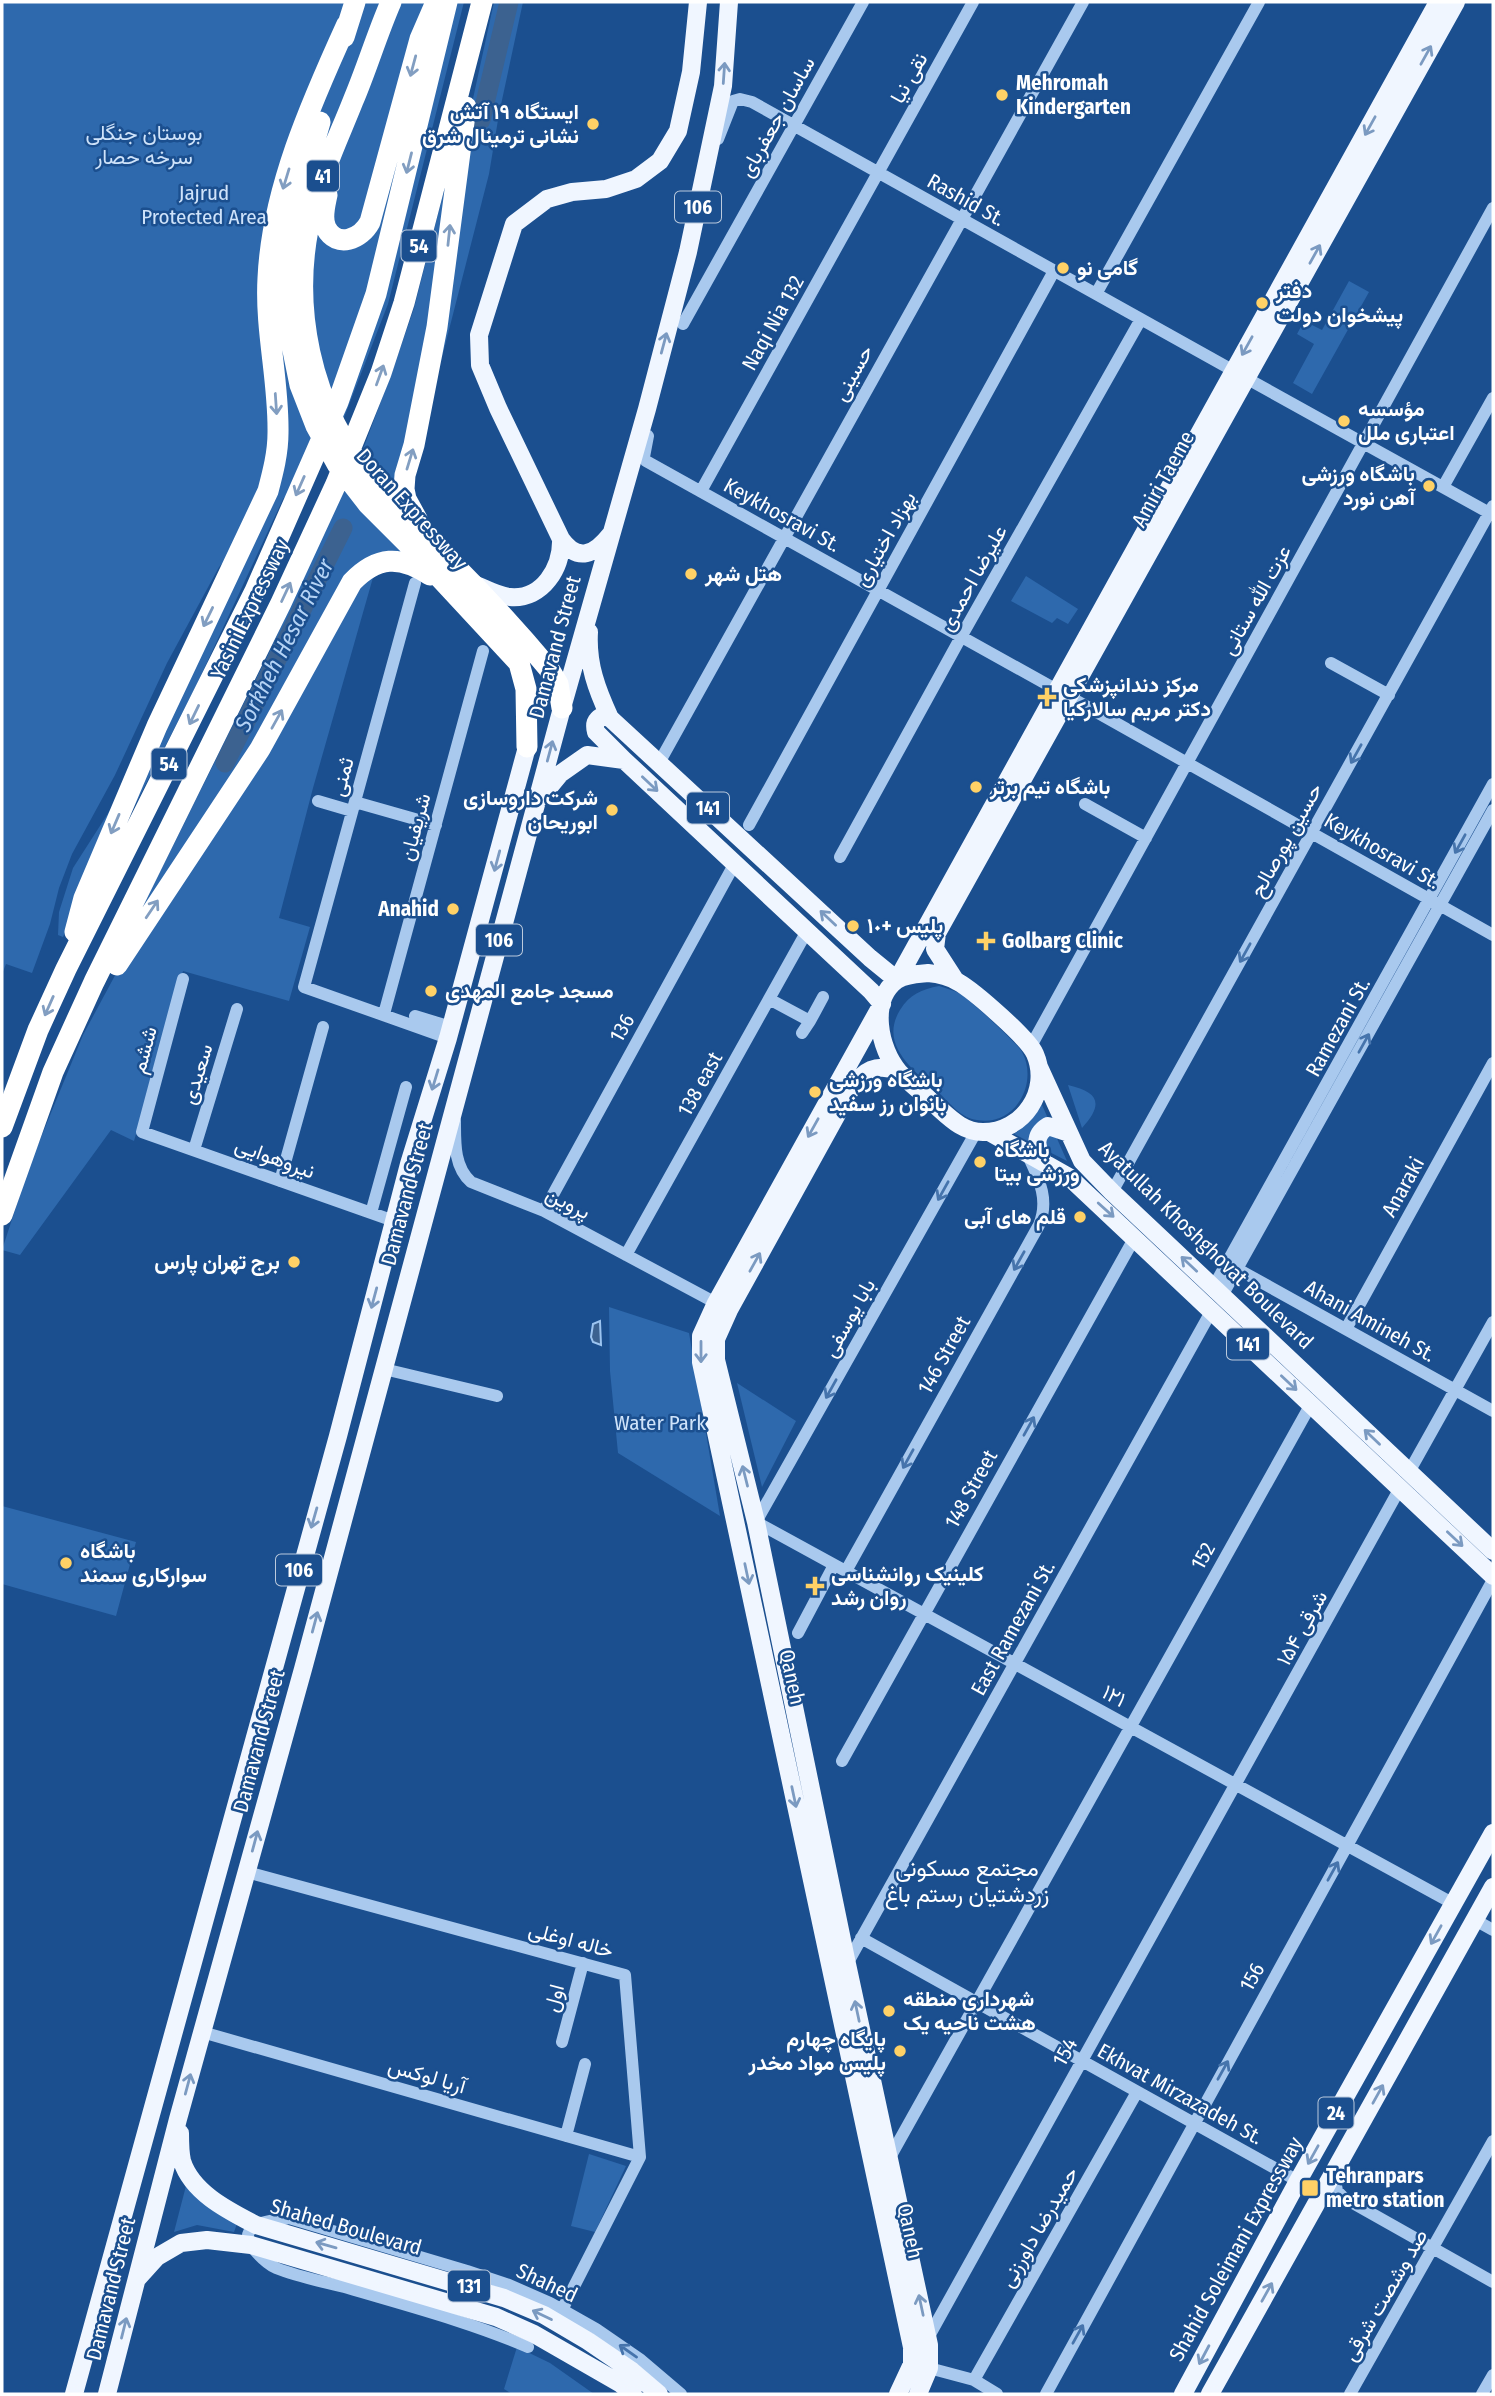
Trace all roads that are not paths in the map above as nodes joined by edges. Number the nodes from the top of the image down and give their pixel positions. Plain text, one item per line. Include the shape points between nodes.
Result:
1 (355, 2) edge
2 (391, 2) edge
3 (436, 2) edge
4 (447, 2) edge
5 (482, 2) edge
6 (698, 2) edge
7 (730, 2) edge
8 (863, 2) edge
9 (973, 2) edge
10 (1083, 2) edge
11 (1259, 2) edge
12 (1438, 2) edge
13 (1456, 2) edge
14 (347, 24) junction
15 (471, 47) junction
16 (354, 100) junction
17 (794, 126) junction
18 (708, 158) junction
19 (878, 173) junction
20 (1493, 208) edge
21 (961, 219) junction
22 (1054, 271) junction
23 (1096, 294) junction
24 (1141, 319) junction
25 (683, 324) dead end
26 (1240, 374) junction
27 (1493, 398) edge
28 (647, 409) junction
29 (1364, 443) junction
30 (1443, 487) junction
31 (701, 491) junction
32 (373, 496) junction
33 (1492, 511) edge
34 (611, 535) junction
35 (784, 537) junction
36 (561, 539) junction
37 (432, 544) junction
38 (453, 564) junction
39 (415, 583) dead end
40 (451, 590) junction
41 (879, 591) junction
42 (592, 599) junction
43 (961, 637) junction
44 (483, 651) dead end
45 (1331, 663) dead end
46 (1063, 693) junction
47 (1389, 695) junction
48 (562, 708) junction
49 (610, 718) junction
50 (527, 747) joint
51 (624, 760) junction
52 (659, 763) junction
53 (1188, 763) junction
54 (1493, 784) edge
55 (318, 801) dead end
56 (537, 802) junction
57 (1085, 804) dead end
58 (353, 807) junction
59 (1493, 810) edge
60 (436, 825) junction
61 (749, 825) dead end
62 (1312, 833) junction
63 (1146, 838) junction
64 (840, 857) dead end
65 (735, 863) junction
66 (1434, 904) junction
67 (807, 931) junction
68 (1493, 936) edge
69 (935, 949) junction
70 (913, 952) junction
71 (66, 969) junction
72 (183, 979) dead end
73 (897, 980) junction
74 (955, 980) junction
75 (823, 998) dead end
76 (769, 999) junction
77 (882, 1004) junction
78 (237, 1009) dead end
79 (385, 1010) junction
80 (810, 1021) junction
81 (323, 1027) dead end
82 (450, 1032) junction
83 (802, 1033) dead end
84 (1031, 1046) junction
85 (1493, 1063) edge
86 (1039, 1067) junction
87 (898, 1071) junction
88 (53, 1072) junction
89 (406, 1087) dead end
90 (455, 1106) junction
91 (2, 1127) edge
92 (142, 1132) joint
93 (983, 1132) junction
94 (1069, 1133) junction
95 (194, 1150) junction
96 (1026, 1153) junction
97 (1044, 1163) junction
98 (437, 1172) junction
99 (280, 1181) junction
100 (1112, 1192) junction
101 (544, 1211) junction
102 (371, 1213) junction
103 (2, 1215) edge
104 (392, 1228) junction
105 (1135, 1237) junction
106 (626, 1255) junction
107 (1233, 1267) junction
108 (1218, 1290) junction
109 (716, 1303) junction
110 (1212, 1310) junction
111 (1493, 1322) edge
112 (1346, 1329) junction
113 (383, 1369) junction
114 (1455, 1390) junction
115 (496, 1396) dead end
116 (1311, 1404) junction
117 (1493, 1411) edge
118 (1409, 1472) junction
119 (1400, 1489) junction
120 (756, 1522) junction
121 (738, 1528) junction
122 (1493, 1551) edge
123 (840, 1568) junction
124 (1493, 1578) edge
125 (923, 1614) junction
126 (797, 1633) dead end
127 (1015, 1664) junction
128 (1130, 1727) junction
129 (842, 1761) dead end
130 (1237, 1785) junction
131 (1493, 1833) edge
132 (1347, 1846) junction
133 (247, 1872) junction
134 (1493, 1887) edge
135 (1454, 1904) junction
136 (1475, 1920) junction
137 (1493, 1930) edge
138 (861, 1938) junction
139 (583, 1964) junction
140 (838, 1966) junction
141 (976, 2003) junction
142 (202, 2032) junction
143 (562, 2042) dead end
144 (1082, 2061) junction
145 (586, 2064) dead end
146 (1137, 2092) junction
147 (178, 2119) junction
148 (1193, 2123) junction
149 (566, 2136) junction
150 (1493, 2141) edge
151 (640, 2157) junction
152 (889, 2159) junction
153 (1334, 2174) junction
154 (1298, 2181) junction
155 (256, 2225) junction
156 (251, 2245) junction
157 (1433, 2249) junction
158 (136, 2280) junction
159 (1493, 2282) edge
160 (562, 2309) junction
161 (928, 2337) junction
162 (527, 2347) dead end
163 (929, 2368) junction
164 (1493, 2375) edge
165 (974, 2381) junction
166 (75, 2394) edge
167 (107, 2394) edge
168 (633, 2394) edge
169 (659, 2394) edge
170 (681, 2394) edge
171 (898, 2394) edge
172 (918, 2394) edge
173 (997, 2394) edge
174 (1046, 2394) edge
175 (1183, 2394) edge
176 (1210, 2394) edge
177 (1350, 2394) edge
178 (1482, 2394) edge

1 - 14 highway, Doran Expressway / 41
2 - 16 highway, Doran Expressway / 41
3 -> 16 highway via 420,39 370,222 359,237 344,239 326,228 323,217
4 -> 71 highway, Yasini Expressway / 54 via 376,295 338,402 255,591
5 - 15 highway, Yasini Expressway / 54
6 - 36 main road via 691,72 678,131 660,161 636,179 548,199 514,225 479,335 480,365
18 -> 7 main road, Damavand Street / 106 via 723,86
8 - 17 street, ساسان جعفربای
9 - 19 street, نقی نیا
10 - 21 street, حسینی
11 - 23 street
12 -> 26 main road, Amiri Taeme
26 -> 13 main road, Amiri Taeme
14 - 32 highway, Doran Expressway / 41 via 288,239 285,288 300,385 316,426 337,464
14 -> 71 highway via 286,177 272,230 269,331 278,433 268,491 157,726 84,898
37 -> 15 highway via 404,489 438,327
88 -> 15 highway, Yasini Expressway / 54 via 336,484 404,303
16 - 32 highway, Doran Expressway / 41 via 328,160 306,235 302,307 311,361 334,422
17 - 18 street, Rashid St. via 740,99 733,102
17 - 19 street, Rashid St.
17 - 25 street, ساسان جعفربای
28 -> 18 main road, Damavand Street / 106
19 - 21 street, Rashid St.
19 - 31 street, Naqi Nia 132
20 - 29 street, عزت الله ستانی
21 - 22 street, Rashid St.
21 - 35 street, حسینی
22 - 23 street, Rashid St.
22 - 41 street, بهزاد اختیاری
23 - 24 street, Rashid St.
24 - 26 street, Rashid St.
24 - 43 street, علیرضا احمدی
26 - 29 street, Rashid St.
26 - 46 main road, Amiri Taeme
27 - 30 street
28 - 31 street, Keykhosravi St. via 651,422 644,460
28 - 34 main road, Damavand Street / 106
29 - 30 street, Rashid St.
29 - 53 street, عزت الله ستانی
30 - 33 street, Rashid St.
31 - 35 street, Keykhosravi St.
32 - 37 highway, Doran Expressway / 41
32 - 40 highway, Doran Expressway / 41
33 - 47 street, حسین پورصالح
34 - 36 main road via 596,550 582,554 570,550
34 - 42 main road, Damavand Street / 106
35 - 41 street, Keykhosravi St.
35 - 52 street, حسینی
36 - 38 main road via 560,559 552,575 537,591 524,596 503,596 479,586
37 - 38 highway, Doran Expressway / 41
38 - 48 highway, Doran Expressway / 41 via 549,669 558,684
39 - 58 street, ثمنی
40 - 50 highway, Doran Expressway / 41 via 519,663 526,689
88 -> 40 highway via 132,939 260,750 352,582 369,566 397,561 417,567
41 - 43 street, Keykhosravi St.
41 - 61 street, بهزاد اختیاری
42 - 48 main road, Damavand Street / 106
42 - 49 main road, 141 via 590,667
43 - 46 street, Keykhosravi St.
43 - 64 street, علیرضا احمدی
44 - 60 street, شریفیان
45 - 47 street
46 - 53 street, Keykhosravi St.
46 - 69 main road, Amiri Taeme via 937,933
46 - 70 main road, Amiri Taeme
47 -> 62 street, حسین پورصالح
56 -> 48 main road, Damavand Street / 106
49 - 51 main road via 596,719 596,732
49 - 52 main road, 141
50 -> 82 main road, Damavand Street / 106
51 - 56 main road via 587,755 560,774
51 -> 65 main road, 141
73 -> 52 main road, 141
53 - 62 street, Keykhosravi St.
53 - 63 street, عزت الله ستانی
54 -> 66 street, Ramezani St.
55 - 58 street
56 - 90 main road, Damavand Street / 106
57 - 63 street
58 - 60 street
58 - 79 street, ثمنی via 305,988
59 - 66 street, Ramezani St.
60 - 79 street, شریفیان
62 - 66 street, Keykhosravi St.
62 -> 100 street, حسین پورصالح
63 - 84 street, عزت الله ستانی
65 - 67 main road, 141
65 - 101 street, 136
66 - 68 street, Keykhosravi St.
66 - 107 street, Ramezani St.
67 - 76 street, 138 east
67 - 77 main road, 141
69 - 70 main road via 935,956 926,963
69 - 74 main road
70 - 73 main road, Amiri Taeme
71 -> 91 highway, Yasini Expressway / 54
72 - 92 street, ششم
73 - 74 main road via 928,973
73 - 77 main road
74 - 84 main road
75 - 80 street
76 - 80 street
76 - 106 street, 138 east
77 - 87 main road via 882,1036
77 -> 109 main road, Qaneh
78 - 95 street, سعیدی
79 - 82 street
80 - 83 street
81 - 99 street
82 -> 104 main road, Damavand Street / 106
84 - 86 main road
85 - 112 street, Anaraki
86 - 93 main road via 1039,1084 1029,1108 1010,1125
86 - 94 main road, Ayatullah Khoshghovat Boulevard / 141
87 - 93 main road via 958,1125
120 -> 87 main road, Qaneh via 716,1360 716,1339 851,1089 879,1066
88 - 103 highway, Yasini Expressway / 54
89 - 102 street
90 - 98 main road, Damavand Street / 106
90 - 101 street, پروین via 456,1150 463,1175
92 - 95 street, نیروهوایی
93 - 96 main road, Ayatullah Khoshghovat Boulevard / 141
93 -> 120 street, بابا یوسفی
94 - 97 main road via 1048,1126 1040,1131 1037,1149
94 - 100 main road, Ayatullah Khoshghovat Boulevard / 141 via 1082,1161
95 - 99 street, نیروهوایی
96 - 97 main road, Ayatullah Khoshghovat Boulevard / 141
96 -> 123 street, 146 Street via 1044,1196 1039,1225
97 -> 105 main road, Ayatullah Khoshghovat Boulevard / 141 via 1069,1177
98 - 104 main road via 429,1161 418,1164
98 - 113 main road, Damavand Street / 106
99 - 102 street, نیروهوایی
108 -> 100 main road, Ayatullah Khoshghovat Boulevard / 141
101 - 106 street, پروین
102 - 104 street, نیروهوایی
104 -> 166 main road, Damavand Street / 106
105 - 110 main road, Ayatullah Khoshghovat Boulevard / 141
125 -> 105 street, 148 Street
106 - 109 street, پروین
107 - 108 street, Ramezani St.
107 - 112 street, Ahani Amineh St.
118 -> 108 main road, Ayatullah Khoshghovat Boulevard / 141
109 -> 121 main road, Qaneh via 701,1336 701,1362
110 -> 116 main road, Ayatullah Khoshghovat Boulevard / 141
110 - 127 street, East Ramezani St.
111 - 114 street
112 - 114 street, Ahani Amineh St.
113 - 115 street
133 -> 113 main road, Damavand Street / 106
114 - 117 street, Ahani Amineh St.
114 - 118 street
116 - 119 main road, Ayatullah Khoshghovat Boulevard / 141
116 - 128 street, 152
118 - 122 main road, Ayatullah Khoshghovat Boulevard / 141
119 -> 124 main road, Ayatullah Khoshghovat Boulevard / 141
119 - 130 street, ۱۵۴ شرقی
120 - 121 street
120 - 123 street, ۱۲۱
120 - 140 main road, Qaneh
121 -> 140 main road, Qaneh
123 - 125 street, ۱۲۱
123 - 126 street, 146 Street
124 - 132 street, 156
125 - 127 street, ۱۲۱
125 - 129 street, 148 Street
127 - 128 street, ۱۲۱
127 - 138 street, East Ramezani St.
128 - 130 street, ۱۲۱
128 - 141 street, 152
130 - 132 street, ۱۲۱
130 - 144 street, 154
131 - 135 main road, Shahid Soleimani Expressway / 24
132 - 135 street, ۱۲۱
148 -> 132 street, 156
133 - 139 street, خاله اوغلی
133 - 142 main road, Damavand Street / 106
134 - 136 main road, 24
135 -> 154 main road, Shahid Soleimani Expressway / 24
136 - 137 street
153 -> 136 main road, 24
138 - 140 street, East Ramezani St.
138 - 141 street, Ekhvat Mirzazadeh St.
139 - 143 street, اول
139 - 151 street, خاله اوغلی via 625,1975
152 -> 140 main road, Qaneh
140 - 171 main road, Qaneh via 912,2347 912,2364
141 - 144 street, Ekhvat Mirzazadeh St.
141 - 152 street, 152
147 -> 142 main road, Damavand Street / 106
142 - 149 street, آریا لوکس
144 - 146 street, Ekhvat Mirzazadeh St.
144 - 161 street, 154
145 - 149 street
146 - 148 street, Ekhvat Mirzazadeh St.
146 - 165 street, حمیدرضا داورزنی
147 - 155 main road, Shahed Boulevard / 131 via 182,2162 198,2188
147 - 158 main road, Damavand Street / 106
148 - 154 street, Ekhvat Mirzazadeh St.
174 -> 148 street, 156
149 - 151 street, آریا لوکس
150 - 157 street, صد وشصت شرقی
151 - 160 street
161 -> 152 main road, Qaneh
153 - 157 street via 1344,2198
176 -> 153 main road, 24
154 -> 175 main road, Shahid Soleimani Expressway / 24
155 - 156 street via 248,2236
155 - 160 street, Shahed via 289,2218 509,2285
169 -> 155 main road, Shahed Boulevard / 131 via 588,2341 504,2298
156 - 158 main road, Shahed Boulevard / 131 via 207,2240 181,2243 157,2257
156 - 162 street via 273,2267 452,2318
156 - 168 main road, Shahed Boulevard / 131 via 496,2317 545,2340
157 - 159 street
157 - 177 street, صد وشصت شرقی
167 -> 158 main road, Damavand Street / 106
170 -> 160 street, Shahed via 641,2360
161 - 163 main road, Qaneh
163 - 165 street
163 - 172 main road, Qaneh
164 - 178 street
165 - 173 street

